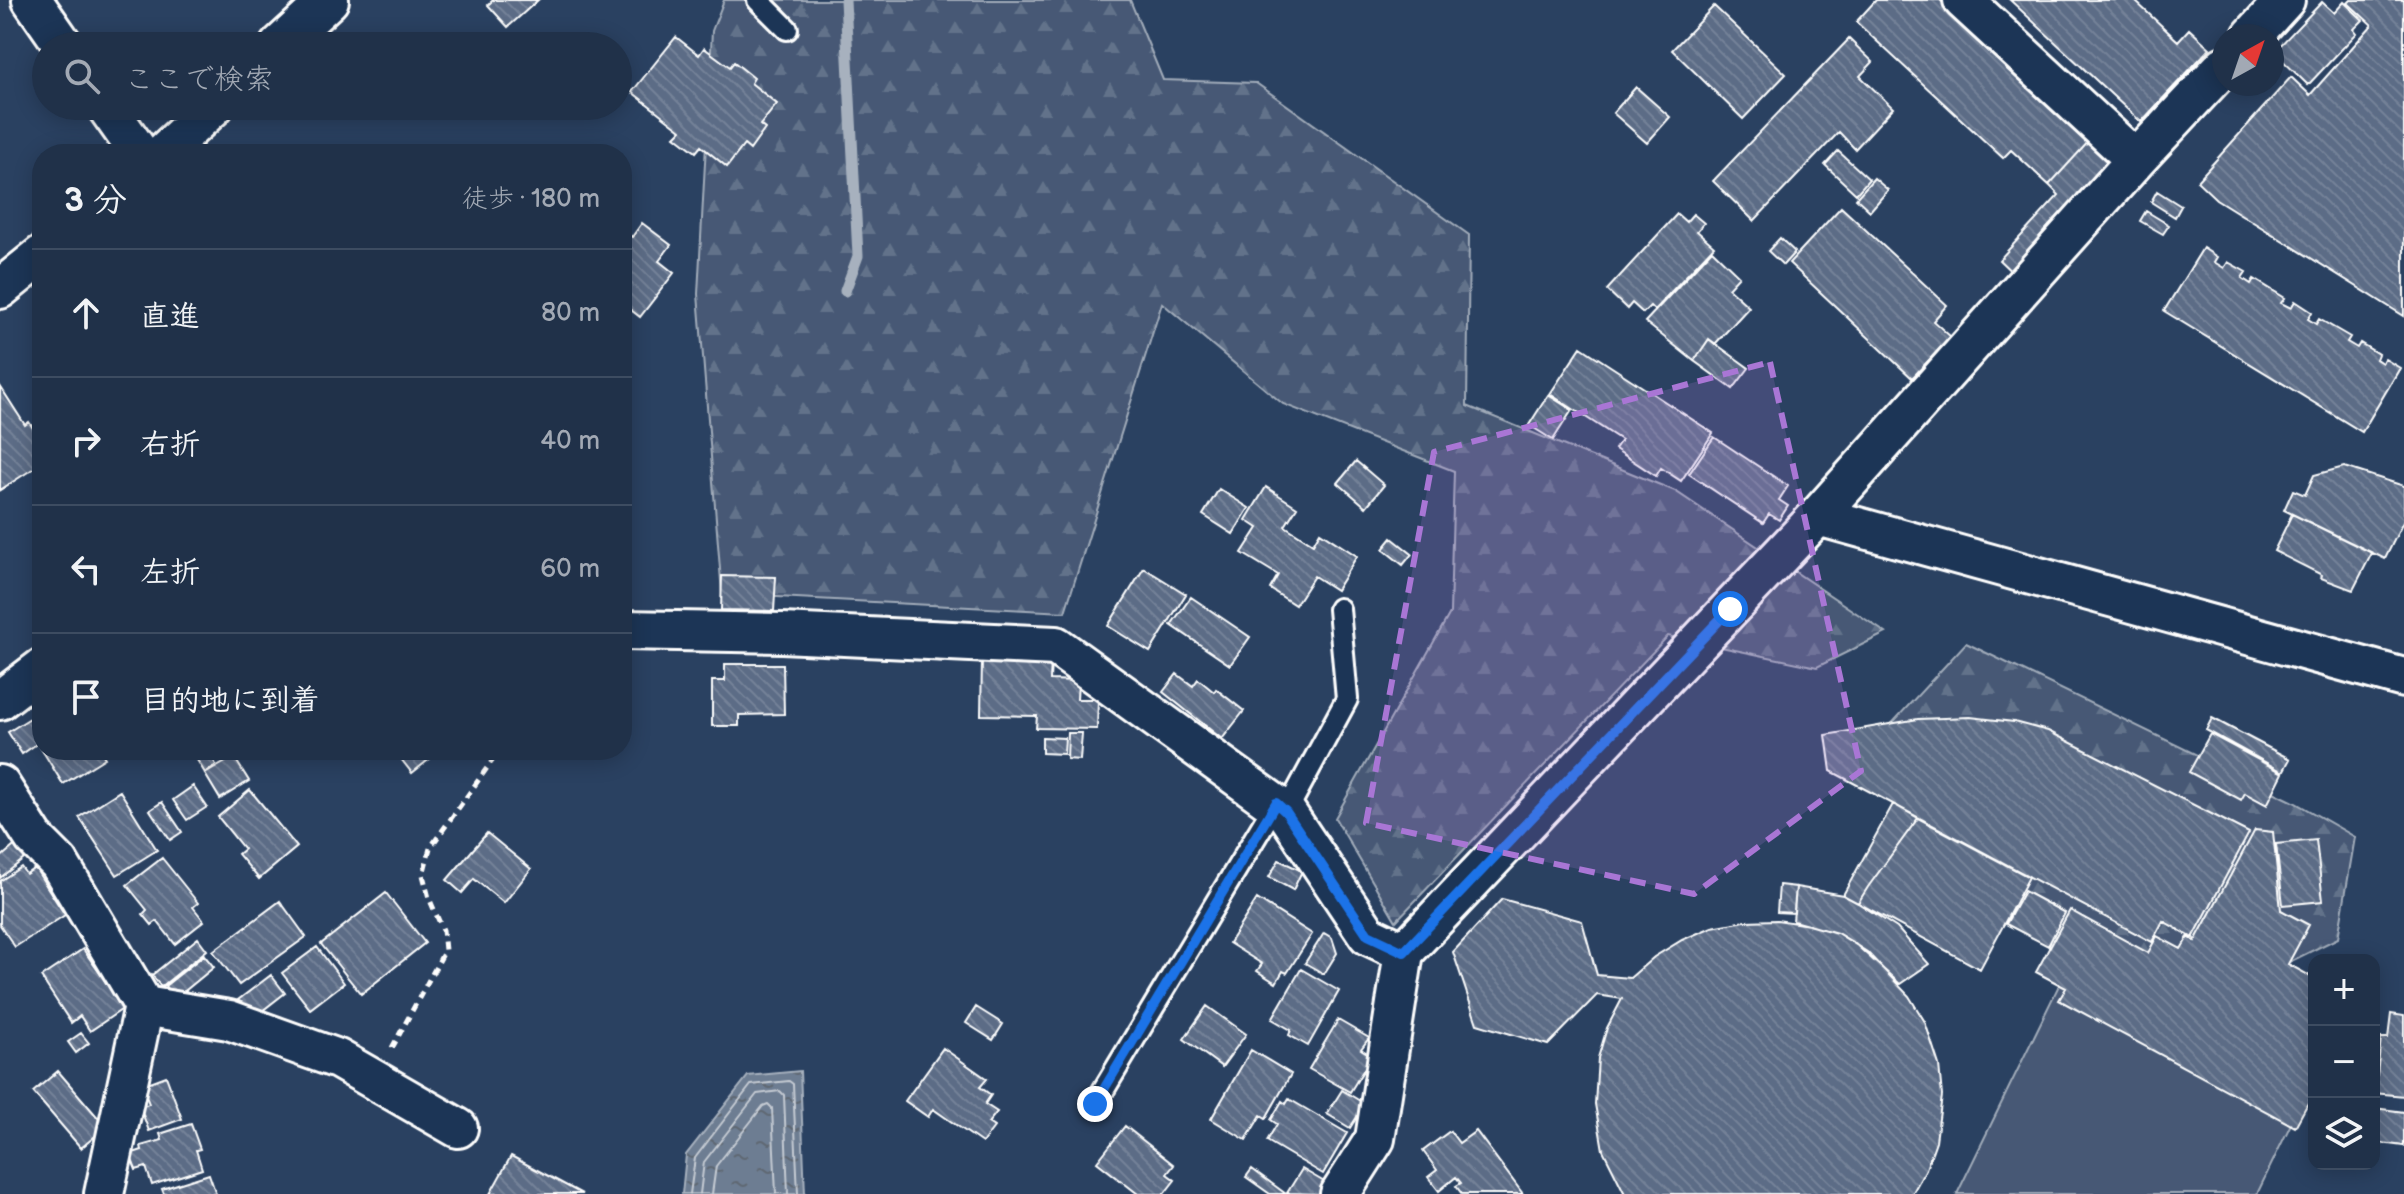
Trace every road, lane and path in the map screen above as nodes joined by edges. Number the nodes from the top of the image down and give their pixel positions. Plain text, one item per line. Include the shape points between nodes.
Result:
1 (32, 0) edge
2 (329, 0) edge
3 (758, 0) edge
4 (1963, 0) edge
5 (2285, 0) edge
6 (2263, 24) edge
7 (787, 29) dead end
8 (54, 32) edge
9 (294, 32) edge
10 (2212, 79) edge
11 (116, 120) edge
12 (199, 120) edge
13 (133, 144) edge
14 (173, 144) edge
15 (2136, 160) junction
16 (32, 263) edge
17 (0, 289) edge
18 (1818, 516) junction
19 (1339, 609) dead end
20 (632, 630) edge
21 (32, 676) edge
22 (2404, 678) edge
23 (0, 700) edge
24 (492, 760) edge
25 (0, 785) edge
26 (1281, 808) junction
27 (1404, 952) junction
28 (144, 1006) junction
29 (375, 1081) junction
30 (1095, 1104) dead end
31 (458, 1128) dead end
32 (104, 1194) edge
33 (1340, 1194) edge

1 - 8 street
2 - 9 street
3 - 7 lane
4 - 15 street
5 - 6 street
10 - 15 street
11 - 13 street
12 - 14 street
15 - 18 street
16 - 17 street
18 - 22 street
18 - 27 street
19 - 26 lane via 1347,699
20 - 26 street via 1056,646
21 - 23 street
24 - 29 path via 430,848 423,875 445,950
25 - 28 street via 34,838 59,863
26 - 27 street via 1368,935
26 - 30 lane
27 - 33 street via 1375,1139
28 - 29 street via 229,1020 338,1059
28 - 32 street
29 - 31 street

